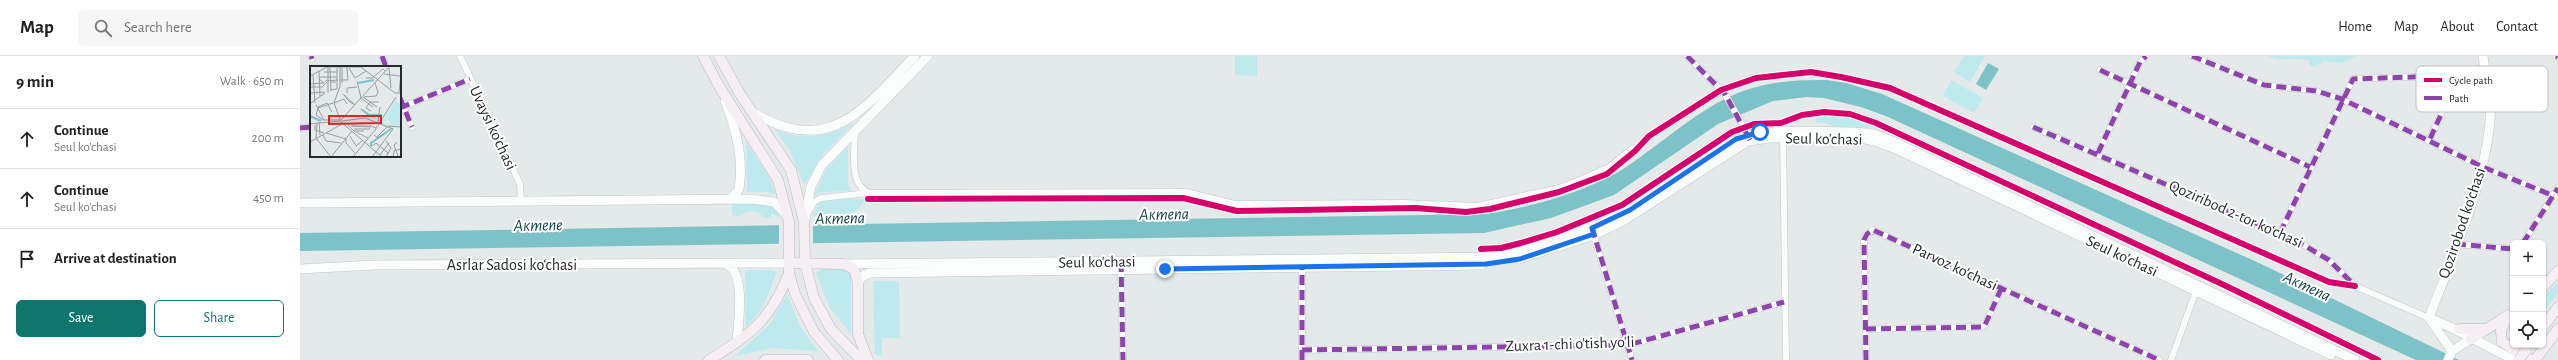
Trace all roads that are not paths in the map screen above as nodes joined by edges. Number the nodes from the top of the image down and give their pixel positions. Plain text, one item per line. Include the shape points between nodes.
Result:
1 (382, 56) edge
2 (460, 56) edge
3 (703, 56) edge
4 (719, 56) edge
5 (915, 56) edge
6 (928, 56) edge
7 (1687, 56) edge
8 (2146, 56) edge
9 (2192, 56) edge
10 (2483, 56) edge
11 (386, 66) edge
12 (2485, 66) edge
13 (2100, 70) dead end
14 (2416, 77) edge
15 (470, 79) junction
16 (2130, 84) junction
17 (719, 86) junction
18 (2342, 99) junction
19 (402, 107) edge
20 (2442, 112) edge
21 (2491, 112) edge
22 (754, 113) junction
23 (310, 127) edge
24 (412, 127) dead end
25 (2033, 127) dead end
26 (300, 128) edge
27 (855, 130) junction
28 (1783, 135) junction
29 (1749, 138) junction
30 (2429, 141) junction
31 (1633, 148) dead end
32 (2098, 153) junction
33 (2310, 167) junction
34 (2483, 167) junction
35 (740, 186) junction
36 (2558, 188) edge
37 (869, 193) junction
38 (2554, 196) junction
39 (730, 199) junction
40 (748, 199) junction
41 (521, 201) junction
42 (300, 203) edge
43 (789, 222) junction
44 (804, 222) junction
45 (1593, 231) junction
46 (2280, 234) junction
47 (2525, 240) edge
48 (2456, 244) junction
49 (2510, 250) edge
50 (806, 263) junction
51 (724, 264) junction
52 (844, 264) junction
53 (1121, 266) junction
54 (1302, 267) junction
55 (789, 268) junction
56 (300, 270) edge
57 (2558, 271) edge
58 (858, 283) junction
59 (2546, 284) edge
60 (2001, 289) junction
61 (2196, 292) junction
62 (1784, 302) junction
63 (2558, 307) edge
64 (2510, 313) edge
65 (2429, 318) junction
66 (2546, 323) edge
67 (2491, 326) junction
68 (2458, 329) junction
69 (2558, 329) edge
70 (1866, 330) junction
71 (2471, 339) junction
72 (737, 342) junction
73 (1628, 345) junction
74 (2528, 348) edge
75 (1302, 350) junction
76 (2452, 351) junction
77 (2534, 359) edge
78 (708, 360) edge
79 (765, 360) edge
80 (808, 360) edge
81 (838, 360) edge
82 (861, 360) edge
83 (868, 360) edge
84 (1123, 360) edge
85 (1302, 360) edge
86 (1632, 360) edge
87 (1786, 360) edge
88 (1866, 360) edge
89 (2159, 360) edge
90 (2171, 360) edge
91 (2341, 360) edge
92 (2355, 360) edge
93 (2448, 360) edge
94 (2514, 360) edge
95 (2519, 360) edge

1 - 11 street
2 - 15 street, Uvaysi ko'chasi
3 - 17 main road
4 - 22 main road
5 - 22 main road via 860,112 836,125 819,130 796,129 769,121
6 - 27 main road
7 - 29 street via 1723,92
8 - 16 street via 2140,62
9 - 18 street via 2264,85 2316,91
10 - 12 main road, Qozirobod ko'chasi
13 - 16 street
14 - 18 street via 2353,79
15 - 19 street
15 - 41 street, Uvaysi ko'chasi via 520,184
16 - 32 street
16 - 33 street
17 - 35 main road via 738,140
17 - 43 main road via 778,180
18 - 30 street
18 - 33 street
19 - 24 street
20 - 30 street
21 - 34 main road, Qozirobod ko'chasi
22 - 44 main road via 791,170
23 - 26 street
25 - 32 street, Qoziribod 2-tor ko‘chasi
27 - 37 street via 856,179 861,188
27 - 44 main road via 826,160 816,175 808,197
28 - 29 main road, Seul ko'chasi
28 - 61 main road, Seul ko'chasi via 1860,138 1878,142
28 - 62 street
29 - 45 main road, Seul ko'chasi via 1634,215
30 - 34 street
31 - 37 street via 1609,167 1559,188 1477,206 1405,203 1235,204 1186,192
32 - 46 street, Qoziribod 2-tor ko‘chasi
33 - 46 street
34 - 38 street
34 - 48 main road, Qozirobod ko'chasi
35 - 39 main road via 737,194
35 - 40 main road via 741,194
36 - 38 street
37 - 44 street via 819,199 813,203
38 - 47 street
39 - 40 main road
39 - 41 main road
40 - 43 main road via 776,204 786,213
41 - 42 main road
43 - 55 main road
44 - 50 main road
45 - 53 main road, Seul ko'chasi via 1518,253 1485,258
45 - 54 main road, Seul ko'chasi via 1531,256 1492,264
45 - 73 street
46 - 65 street, Qoziribod 2-tor ko‘chasi via 2309,246 2355,286
48 - 49 street
48 - 65 main road, Qozirobod ko'chasi
50 - 52 main road, Seul ko'chasi
50 - 55 main road, Seul ko'chasi
50 - 82 main road via 814,298 826,322
51 - 55 main road, Asrlar Sadosi ko‘chasi
51 - 56 main road, Asrlar Sadosi ko‘chasi via 374,266
51 - 72 main road via 734,270 739,280
52 - 53 main road, Seul ko'chasi
52 - 58 main road via 855,270
53 - 54 main road, Seul ko'chasi
53 - 58 main road via 870,273 863,276
53 - 84 street
54 - 75 street
55 - 72 main road via 768,315 749,335
55 - 81 main road via 808,324
57 - 59 main road
58 - 83 main road via 858,334
60 - 70 street via 1982,327
60 - 70 street, Parvoz ko'chasi via 1873,230 1864,240
60 - 89 street, Parvoz ko'chasi
61 - 90 street
61 - 91 main road, Seul ko'chasi
61 - 92 main road, Seul ko'chasi
62 - 73 street, Zuxra 1-chi o'tish yo'li
62 - 87 street
63 - 66 main road
64 - 67 main road
64 - 77 main road via 2500,331 2502,341 2505,346
65 - 68 main road
65 - 76 main road
67 - 68 main road via 2477,330
67 - 71 main road
68 - 71 main road
69 - 77 main road
70 - 88 street, Parvoz ko'chasi
71 - 76 main road
71 - 94 main road
72 - 78 main road
73 - 75 street, Zuxra 1-chi o'tish yo'li
73 - 86 street
74 - 95 main road, bridge
75 - 85 street
76 - 93 main road
79 - 80 main road

